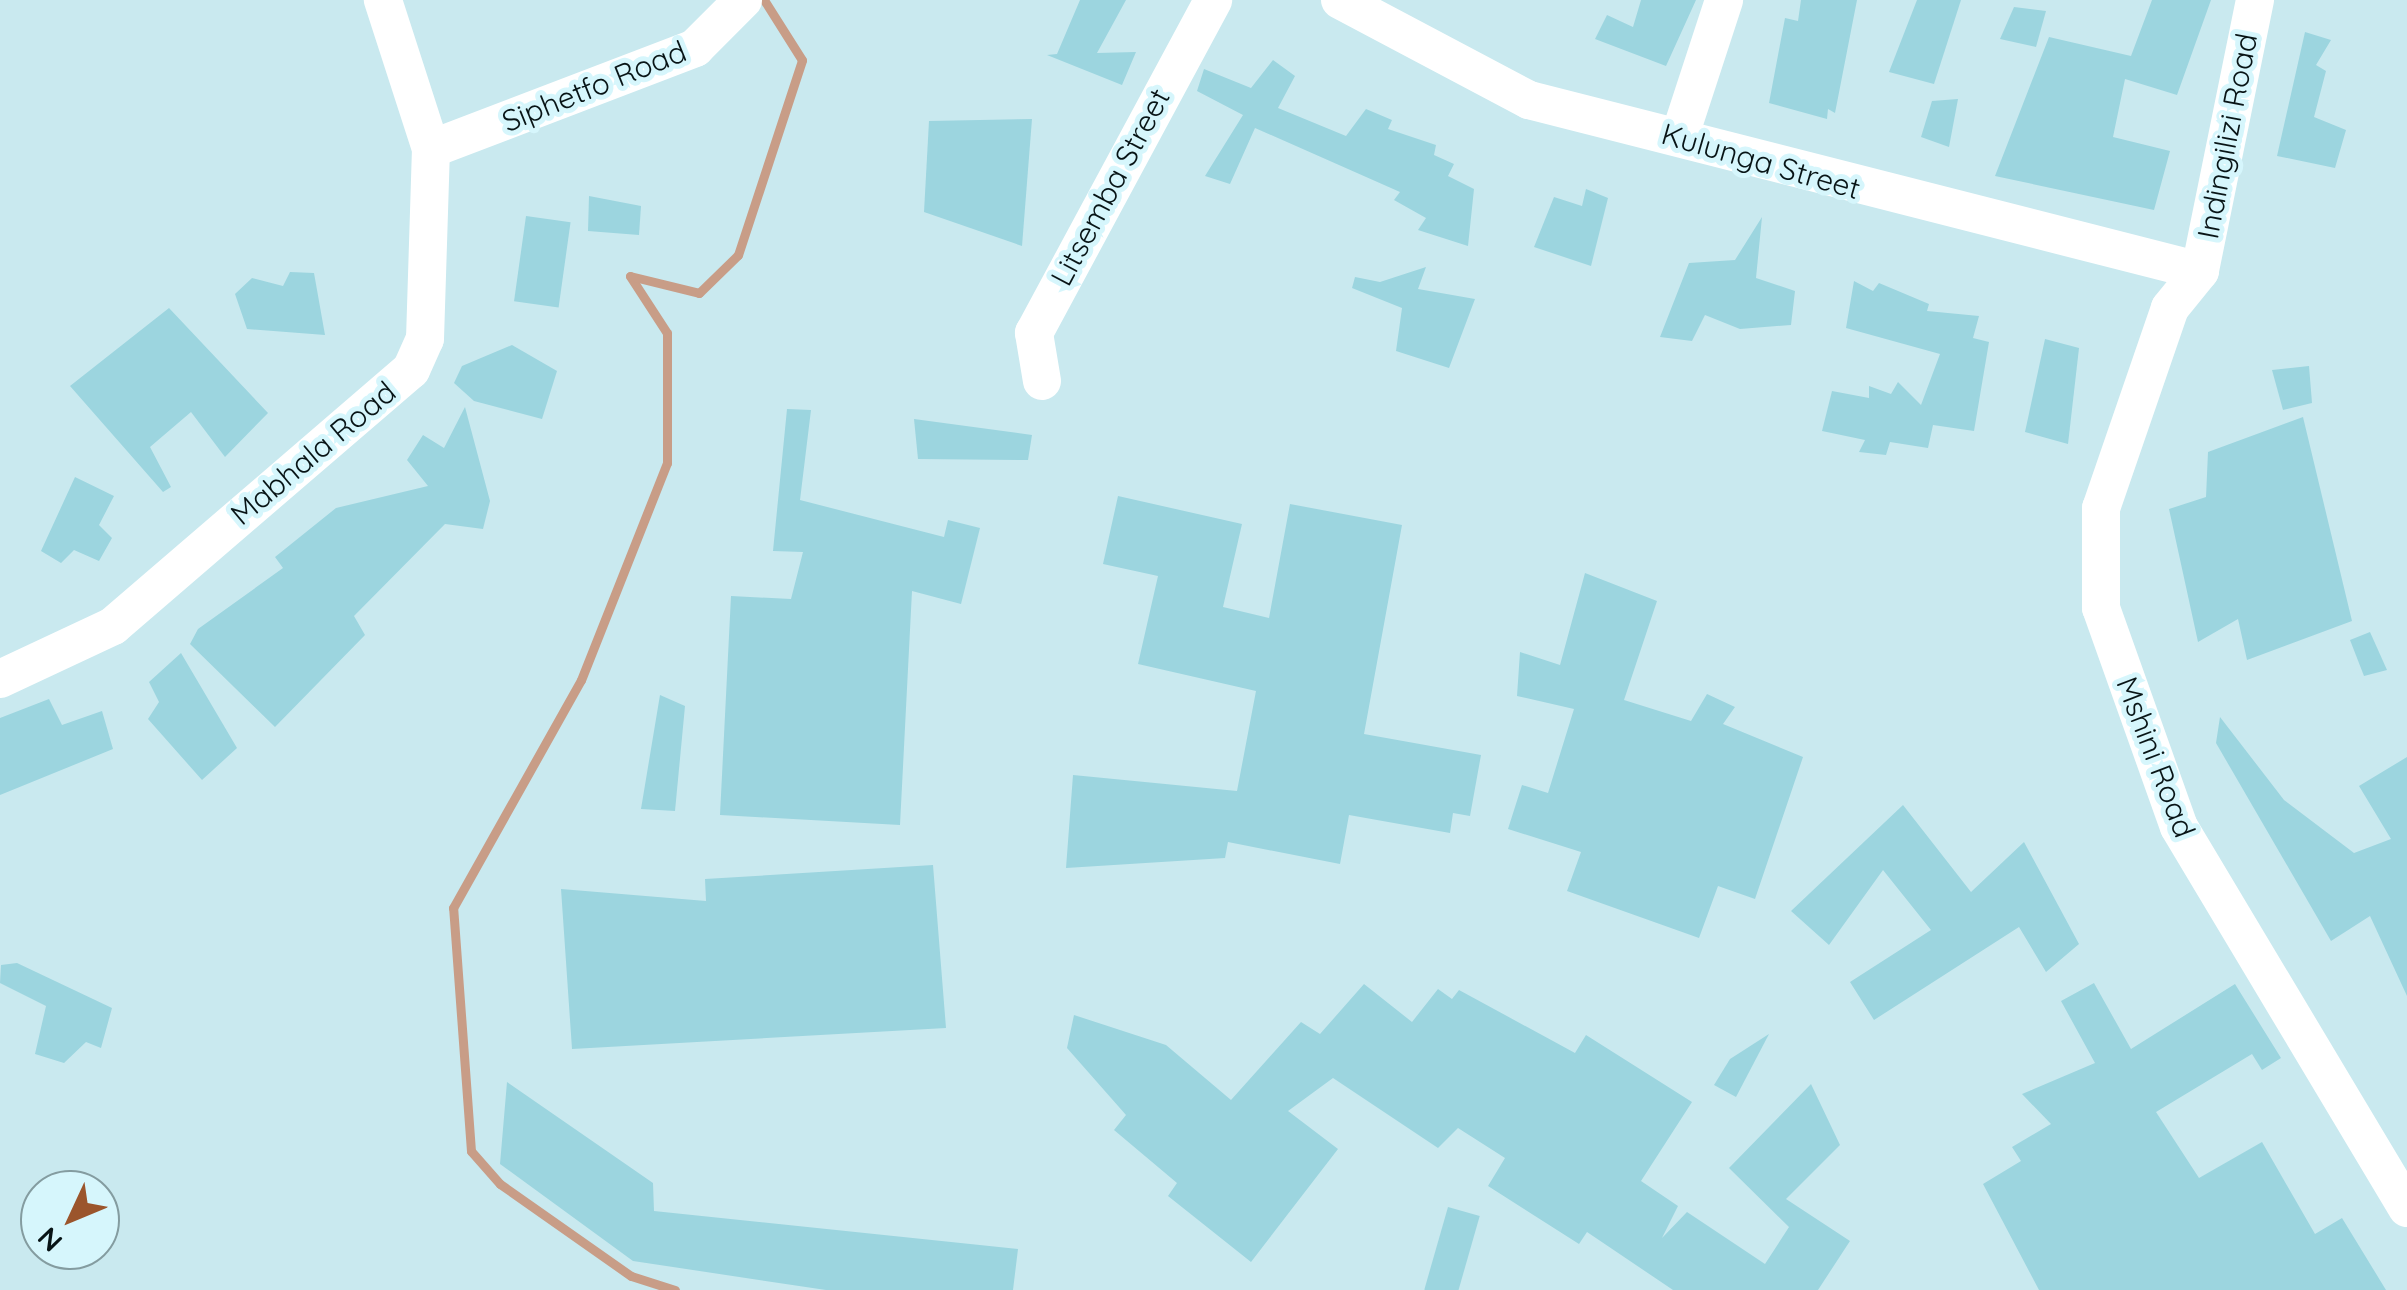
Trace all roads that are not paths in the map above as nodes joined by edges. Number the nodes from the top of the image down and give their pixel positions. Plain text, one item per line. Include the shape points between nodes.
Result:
1 (383, 0) edge
2 (743, 0) edge
3 (1213, 0) edge
4 (1340, 0) edge
5 (1724, 0) edge
6 (2255, 0) edge
7 (1680, 135) junction
8 (431, 149) junction
9 (2200, 272) junction
10 (1042, 381) dead end
11 (0, 679) edge
12 (2407, 1208) edge

1 - 8 street, Mabhala Road
2 - 8 street, Siphetfo Road via 695,48
3 - 10 street, Litsemba Street via 1034,333
4 - 7 street, Kulunga Street via 1529,100
5 - 7 street
6 - 9 street, Indingilizi Road
7 - 9 street, Kulunga Street via 1966,218
8 - 11 street, Mabhala Road via 425,339 411,370 113,626
9 - 12 street, Mshini Road via 2170,308 2101,508 2101,608 2178,827

